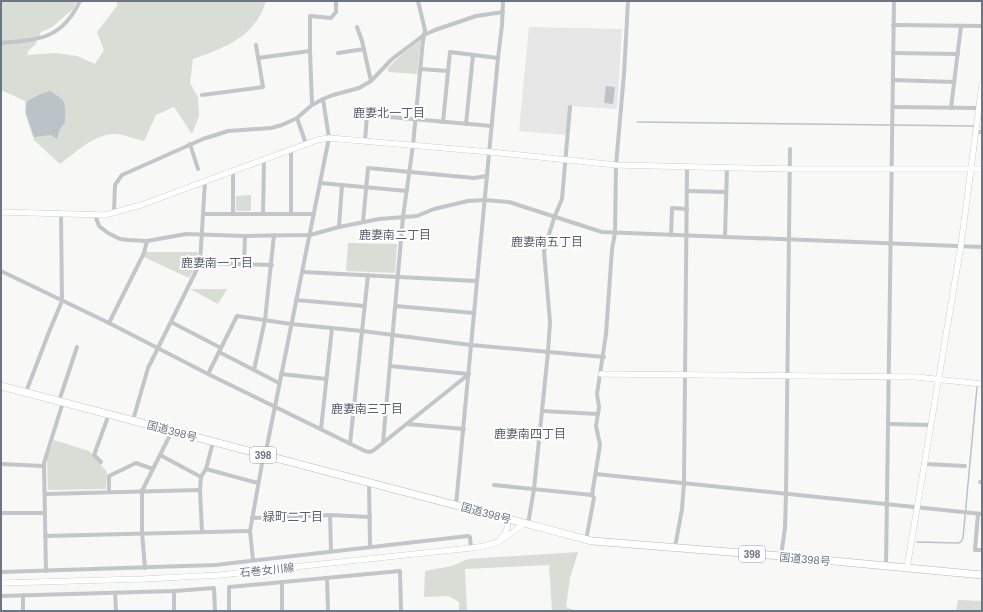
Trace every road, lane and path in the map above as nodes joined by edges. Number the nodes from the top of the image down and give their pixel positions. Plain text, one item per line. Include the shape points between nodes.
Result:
1 (80, 1) edge
2 (336, 1) edge
3 (418, 1) edge
4 (503, 1) edge
5 (628, 1) edge
6 (894, 1) edge
7 (502, 12) junction
8 (893, 25) junction
9 (961, 26) junction
10 (982, 26) edge
11 (357, 27) dead end
12 (424, 35) junction
13 (1, 43) edge
14 (256, 45) dead end
15 (364, 49) junction
16 (310, 51) junction
17 (338, 53) dead end
18 (893, 53) junction
19 (958, 54) junction
20 (473, 55) junction
21 (258, 58) junction
22 (498, 58) junction
23 (420, 69) junction
24 (448, 71) junction
25 (892, 80) junction
26 (371, 81) junction
27 (954, 82) junction
28 (982, 84) edge
29 (202, 95) dead end
30 (323, 99) junction
31 (312, 105) junction
32 (893, 107) junction
33 (570, 108) dead end
34 (951, 108) junction
35 (979, 108) junction
36 (297, 118) junction
37 (415, 119) junction
38 (443, 122) junction
39 (466, 124) junction
40 (492, 126) junction
41 (976, 128) junction
42 (982, 132) edge
43 (329, 138) junction
44 (365, 141) junction
45 (190, 144) junction
46 (306, 144) junction
47 (413, 145) junction
48 (790, 148) dead end
49 (291, 150) junction
50 (490, 152) junction
51 (264, 160) junction
52 (566, 160) junction
53 (616, 165) junction
54 (687, 166) junction
55 (727, 167) junction
56 (198, 169) dead end
57 (790, 169) junction
58 (891, 169) junction
59 (971, 169) junction
60 (982, 170) edge
61 (233, 171) junction
62 (410, 172) junction
63 (487, 176) junction
64 (205, 181) junction
65 (320, 183) junction
66 (342, 185) junction
67 (366, 187) junction
68 (407, 191) junction
69 (687, 191) junction
70 (726, 192) junction
71 (484, 200) junction
72 (686, 208) junction
73 (1, 212) edge
74 (114, 212) junction
75 (291, 213) junction
76 (61, 214) junction
77 (203, 214) junction
78 (232, 214) junction
79 (263, 214) junction
80 (314, 214) junction
81 (95, 215) junction
82 (404, 217) junction
83 (554, 218) junction
84 (363, 222) junction
85 (339, 227) junction
86 (615, 233) junction
87 (202, 235) junction
88 (274, 235) junction
89 (310, 235) junction
90 (671, 235) junction
91 (245, 236) junction
92 (686, 236) junction
93 (725, 237) junction
94 (789, 239) junction
95 (147, 241) junction
96 (891, 242) junction
97 (961, 245) junction
98 (982, 247) edge
99 (200, 263) junction
100 (244, 264) junction
101 (272, 265) junction
102 (1, 271) edge
103 (303, 272) junction
104 (368, 275) junction
105 (399, 276) junction
106 (476, 281) junction
107 (296, 300) junction
108 (62, 301) junction
109 (365, 306) junction
110 (396, 306) junction
111 (474, 314) junction
112 (264, 320) junction
113 (171, 322) junction
114 (109, 323) junction
115 (291, 324) junction
116 (332, 328) junction
117 (362, 331) junction
118 (393, 334) junction
119 (471, 345) junction
120 (77, 348) dead end
121 (158, 349) junction
122 (220, 350) junction
123 (548, 352) junction
124 (604, 357) junction
125 (390, 366) junction
126 (254, 370) junction
127 (208, 374) junction
128 (281, 374) junction
129 (469, 374) junction
130 (601, 374) junction
131 (685, 375) junction
132 (787, 375) junction
133 (889, 377) junction
134 (326, 379) junction
135 (939, 379) junction
136 (279, 383) junction
137 (982, 384) edge
138 (1, 386) edge
139 (26, 392) junction
140 (61, 401) junction
141 (275, 407) junction
142 (542, 412) junction
143 (109, 414) junction
144 (598, 414) junction
145 (133, 420) junction
146 (406, 424) junction
147 (888, 424) junction
148 (931, 425) junction
149 (321, 429) junction
150 (464, 429) junction
151 (172, 431) junction
152 (213, 442) junction
153 (383, 443) junction
154 (350, 444) junction
155 (160, 455) junction
156 (264, 455) junction
157 (102, 462) dead end
158 (1, 464) edge
159 (924, 464) junction
160 (44, 466) junction
161 (965, 466) dead end
162 (153, 469) junction
163 (206, 469) junction
164 (596, 474) junction
165 (201, 477) junction
166 (369, 482) junction
167 (258, 483) junction
168 (684, 483) junction
169 (494, 485) dead end
170 (534, 489) junction
171 (200, 490) junction
172 (142, 491) junction
173 (109, 492) junction
174 (45, 494) junction
175 (786, 494) junction
176 (592, 495) junction
177 (456, 505) junction
178 (887, 505) junction
179 (917, 508) junction
180 (1, 513) edge
181 (45, 513) junction
182 (980, 514) edge
183 (330, 515) junction
184 (370, 517) junction
185 (252, 518) junction
186 (506, 518) junction
187 (526, 524) junction
188 (250, 531) junction
189 (202, 532) junction
190 (142, 533) junction
191 (45, 536) junction
192 (586, 540) junction
193 (491, 545) junction
194 (370, 547) junction
195 (675, 547) junction
196 (471, 548) junction
197 (982, 550) edge
198 (331, 551) junction
199 (781, 556) junction
200 (253, 560) junction
201 (886, 566) junction
202 (145, 568) junction
203 (907, 568) junction
204 (46, 571) junction
205 (1, 572) edge
206 (982, 575) edge
207 (327, 578) junction
208 (282, 582) junction
209 (1, 583) edge
210 (174, 591) junction
211 (115, 593) junction
212 (23, 595) junction
213 (1, 596) edge
214 (23, 611) edge
215 (116, 611) edge
216 (174, 611) edge
217 (215, 611) edge
218 (229, 611) edge
219 (282, 611) edge
220 (328, 611) edge
221 (401, 611) edge

1 - 13 street via 64,26 55,32 34,40
2 - 16 street via 336,12 331,18 310,16
3 - 12 street
4 - 7 street
5 - 53 street
6 - 8 street
7 - 12 street via 476,16
7 - 22 street
8 - 9 street
8 - 18 street
9 - 10 street
9 - 19 street
11 - 15 street
12 - 23 street
12 - 26 street via 392,59
14 - 21 street
15 - 17 street
15 - 26 street
16 - 21 street
16 - 31 street
18 - 19 street
18 - 25 street
19 - 27 street
20 - 22 street
20 - 24 street via 450,52
20 - 39 street
21 - 29 street via 263,87
22 - 40 street
23 - 24 street
23 - 37 street
24 - 38 street
25 - 27 street
25 - 32 street
26 - 30 street via 359,88
27 - 34 street
28 - 35 street
30 - 31 street
30 - 43 street
31 - 36 street
32 - 34 street
32 - 58 street
33 - 52 street
34 - 35 street
35 - 41 street
36 - 45 street via 282,126 228,132
36 - 46 street
37 - 38 street
37 - 44 street via 367,115
37 - 47 street
38 - 39 street
39 - 40 street
40 - 50 street
41 - 42 street
41 - 59 street
43 - 44 street
43 - 46 street
43 - 65 street
44 - 47 street
45 - 56 street
45 - 74 street via 122,175 115,186
46 - 49 street
47 - 50 street
47 - 62 street
48 - 57 street
49 - 51 street
49 - 75 street
50 - 52 street
50 - 63 street
51 - 61 street
51 - 79 street
52 - 53 street
52 - 83 street via 562,199
53 - 54 street
53 - 86 street
54 - 55 street
54 - 69 street
55 - 57 street
55 - 70 street
57 - 58 street
57 - 94 street
58 - 59 street
58 - 96 street
59 - 60 street
59 - 97 street
61 - 64 street
61 - 78 street
62 - 63 street via 474,178
62 - 67 street via 368,168
62 - 68 street
63 - 71 street
64 - 74 street via 141,205
64 - 77 street
65 - 66 street
65 - 80 street
66 - 67 street
66 - 85 street
67 - 68 street
67 - 84 street
68 - 82 street
69 - 70 street
69 - 72 street
70 - 93 street
71 - 82 street via 468,201 417,216
71 - 83 street via 508,202
71 - 106 street
72 - 90 street via 672,208
72 - 92 street
73 - 76 street
74 - 81 street
75 - 79 street
75 - 80 street
76 - 81 street
76 - 108 street
77 - 78 street
77 - 87 street
78 - 79 street
80 - 89 street
81 - 95 street via 100,226 116,237
82 - 84 street
82 - 105 street
83 - 86 street via 599,232
83 - 123 street via 544,251 550,322
84 - 85 street
85 - 89 street
86 - 90 street
86 - 124 street
87 - 91 street
87 - 95 street via 186,234
87 - 99 street
88 - 89 street
88 - 91 street
88 - 101 street
89 - 103 street
90 - 92 street
91 - 100 street
92 - 93 street
92 - 131 street
93 - 94 street
94 - 96 street
94 - 132 street
95 - 114 street via 144,253
96 - 97 street
96 - 133 street
97 - 98 street
97 - 135 street
99 - 100 street
99 - 113 street
100 - 101 street
101 - 112 street
102 - 108 street
103 - 104 street
103 - 107 street
104 - 105 street
104 - 109 street
105 - 106 street
105 - 110 street
106 - 111 street
107 - 109 street
107 - 115 street
108 - 114 street
108 - 139 street
109 - 117 street
110 - 111 street
110 - 118 street
111 - 119 street
112 - 115 street
112 - 122 street via 237,316
112 - 126 street
113 - 121 street
113 - 122 street
114 - 121 street
115 - 116 street
115 - 128 street
116 - 117 street
116 - 134 street
117 - 118 street
117 - 154 street
118 - 119 street
118 - 125 street
119 - 123 street
119 - 129 street
120 - 140 street
121 - 127 street
121 - 145 street via 148,368
122 - 126 street
122 - 127 street
123 - 124 street
123 - 142 street
124 - 130 street
125 - 129 street
125 - 153 street
126 - 136 street
127 - 141 street
128 - 134 street
128 - 136 street
129 - 146 street
129 - 150 street
130 - 131 street
130 - 144 street via 597,394
131 - 132 street
131 - 168 street
132 - 133 street
132 - 175 street
133 - 135 street
133 - 147 street
134 - 149 street
135 - 137 street
135 - 148 street
136 - 141 street
138 - 139 highway, 国道398号 / 398
139 - 140 highway, 国道398号 / 398
140 - 143 highway, 国道398号 / 398
140 - 160 street
141 - 149 street
141 - 156 street
142 - 144 street
142 - 170 street
143 - 145 highway, 国道398号 / 398
143 - 157 street via 94,455
144 - 164 street via 596,426 600,445
145 - 151 highway, 国道398号 / 398
146 - 150 street
146 - 153 street
147 - 148 street
147 - 178 street
148 - 159 street
149 - 154 street
150 - 177 street
151 - 152 highway, 国道398号 / 398
151 - 155 street
152 - 156 highway, 国道398号 / 398
152 - 163 street
153 - 154 street via 370,452
155 - 162 street
155 - 165 street
156 - 166 highway, 国道398号 / 398
156 - 167 street
158 - 160 street
159 - 161 street
159 - 179 street
160 - 174 street
162 - 172 street
162 - 173 street via 136,464 109,476
163 - 165 street
163 - 167 street
164 - 168 street
164 - 176 street
165 - 171 street
166 - 177 highway, 国道398号 / 398
166 - 184 street
167 - 185 street
168 - 175 street
168 - 195 street
169 - 170 street
170 - 176 street
170 - 187 street
171 - 172 street
171 - 189 street
172 - 173 street
172 - 190 street
173 - 174 street
174 - 181 street
175 - 178 street
175 - 199 street
176 - 192 street via 594,498
177 - 186 highway, 国道398号 / 398
178 - 179 street
178 - 201 street
179 - 182 street
179 - 203 street
180 - 181 street
181 - 191 street
182 - 197 street via 975,550
183 - 184 street
183 - 185 street
183 - 198 street
184 - 194 street
185 - 188 street
186 - 187 highway, 国道398号 / 398
186 - 193 street via 506,533
187 - 192 highway, 国道398号 / 398
187 - 193 street, 石巻女川線
188 - 189 street
188 - 200 street
189 - 190 street
190 - 191 street
190 - 202 street
191 - 204 street
192 - 195 highway, 国道398号 / 398
193 - 196 street, 石巻女川線
194 - 196 street via 468,536
194 - 198 street
195 - 199 highway, 国道398号 / 398
196 - 209 street, 石巻女川線 via 220,575
198 - 200 street
199 - 201 highway, 国道398号 / 398
200 - 202 street via 215,565
201 - 203 highway, 国道398号 / 398
202 - 204 street
203 - 206 highway, 国道398号 / 398
204 - 205 street
207 - 208 street
207 - 220 street
207 - 221 street via 400,572
208 - 218 street via 229,587
208 - 219 street
210 - 211 street
210 - 216 street
210 - 217 street via 214,588
211 - 212 street
211 - 215 street
212 - 213 street
212 - 214 street

